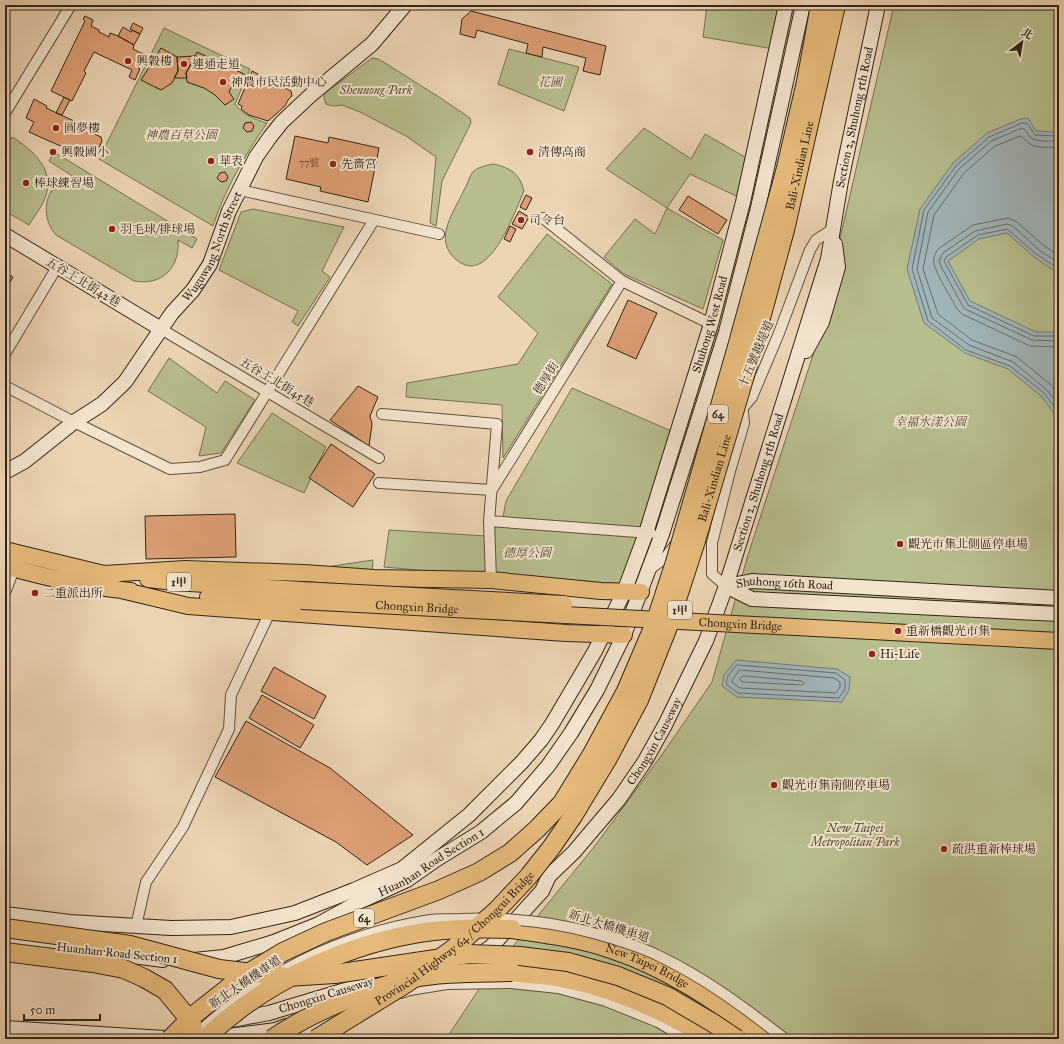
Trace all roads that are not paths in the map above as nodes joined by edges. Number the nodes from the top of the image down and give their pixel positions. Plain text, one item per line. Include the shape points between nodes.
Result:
1 (71, 5) edge
2 (405, 5) edge
3 (786, 5) edge
4 (803, 5) edge
5 (820, 5) edge
6 (836, 5) edge
7 (878, 5) edge
8 (5, 114) edge
9 (240, 190) junction
10 (743, 202) junction
11 (758, 208) junction
12 (543, 218) dead end
13 (374, 220) junction
14 (833, 229) junction
15 (439, 234) dead end
16 (5, 235) edge
17 (58, 267) junction
18 (622, 281) junction
19 (711, 324) junction
20 (161, 329) junction
21 (5, 354) edge
22 (5, 386) edge
23 (267, 392) junction
24 (742, 409) junction
25 (382, 414) dead end
26 (74, 422) junction
27 (379, 458) dead end
28 (5, 472) edge
29 (379, 483) dead end
30 (492, 490) junction
31 (489, 521) junction
32 (646, 533) junction
33 (662, 534) junction
34 (5, 550) edge
35 (10, 567) edge
36 (649, 570) junction
37 (104, 574) junction
38 (491, 580) junction
39 (726, 586) junction
40 (121, 590) junction
41 (624, 592) junction
42 (641, 592) junction
43 (5, 593) edge
44 (301, 596) junction
45 (1059, 598) edge
46 (270, 612) junction
47 (1059, 614) edge
48 (1059, 631) edge
49 (604, 634) junction
50 (624, 635) junction
51 (1059, 641) edge
52 (567, 809) junction
53 (549, 876) junction
54 (5, 914) edge
55 (136, 926) junction
56 (5, 928) edge
57 (5, 933) edge
58 (5, 939) edge
59 (5, 952) edge
60 (5, 957) edge
61 (5, 1028) edge
62 (174, 1038) edge
63 (192, 1039) edge
64 (201, 1039) edge
65 (205, 1039) edge
66 (272, 1039) edge
67 (293, 1039) edge
68 (316, 1039) edge
69 (686, 1039) edge
70 (710, 1039) edge
71 (728, 1039) edge
72 (737, 1039) edge
73 (767, 1039) edge
74 (785, 1039) edge

1 - 8 street
2 - 9 street, Wuguwang North Street via 372,44 276,128 256,157
3 - 10 street, Shuhong West Road
4 - 11 street, Shuhong West Road
5 - 52 highway, Bali-Xindian Line / 64, bridge via 806,82 785,172 675,562 654,623 626,691 592,754
6 - 52 highway, Bali-Xindian Line / 64, bridge via 784,230 749,362 668,627 639,700 608,758
7 - 14 street, Section 2, Shuhong 5th Road
9 - 13 street
9 - 20 street, Wuguwang North Street via 225,220 210,264 193,290
10 - 11 street
10 - 19 street, Shuhong West Road
11 - 24 street via 783,217 741,385
11 - 33 street, Shuhong West Road via 726,332
12 - 18 street
13 - 15 street
13 - 23 street
14 - 24 street, 十五號越堤道 via 816,240 810,250 755,390
14 - 39 street, Section 2, Shuhong 5th Road via 828,259
16 - 17 street, 五谷王北街42巷
17 - 20 street, 五谷王北街42巷
17 - 21 street
18 - 19 street
18 - 30 street, 德厚街
19 - 32 street, Shuhong West Road
20 - 23 street, 五谷王北街45巷
20 - 26 street, Wuguwang North Street via 120,387 102,404
22 - 26 street
23 - 26 street via 225,460 200,467 170,469
23 - 27 street, 五谷王北街45巷
24 - 36 street, 十五號越堤道 via 722,424 715,435 678,540 665,558
24 - 39 street via 744,423 712,543 712,574
25 - 30 street via 497,424
26 - 28 street, Wuguwang North Street via 25,460
29 - 30 street
30 - 31 street
31 - 32 street
31 - 38 street
32 - 33 street
32 - 41 street, Shuhong West Road
33 - 36 street, Shuhong West Road
34 - 37 main road, 1甲
35 - 40 main road, 1甲 via 44,577
35 - 43 street
36 - 42 street, Shuhong West Road
37 - 38 main road via 185,569 374,578
37 - 44 main road, 1甲
38 - 41 main road
39 - 45 street, Shuhong 16th Road via 752,581
39 - 47 street, Shuhong 16th Road via 752,599
39 - 53 street, Chongxin Causeway via 706,642 666,725 645,761 620,799 574,852
40 - 44 main road, 1甲 via 173,595
40 - 46 main road via 188,606
41 - 42 main road
41 - 49 street, Shuhong West Road
42 - 50 street, Shuhong West Road
44 - 48 main road, Chongxin Bridge / 1甲, bridge
44 - 51 main road, Chongxin Bridge / 1甲, bridge
46 - 49 main road
46 - 55 street via 230,695 229,729 182,827 146,882
49 - 50 main road
49 - 55 street, Huanhan Road Section 1 via 552,724 522,762 469,815 402,869 295,913 231,927
50 - 58 street, Huanhan Road Section 1 via 597,690 571,733 548,766 516,803 481,832 407,880 319,924 274,942 224,957 174,961
52 - 62 highway, 64, bridge via 537,829 510,853 485,868 439,890 326,932 283,952 244,976 195,1014
52 - 68 highway, Provincial Highway 64 / Chongcui Bridge / 64, bridge via 551,848 497,910 454,948 407,983
53 - 62 street, Chongxin Causeway via 534,882 500,915 439,961 269,1013 189,1028
53 - 64 street, Chongxin Causeway via 542,891 490,947 448,976 276,1030
54 - 55 street, Huanhan Road Section 1 via 70,922
56 - 72 highway, bridge via 130,945 219,969 287,977 335,974 469,954 520,956 568,962 618,976 667,996
57 - 71 highway, bridge via 71,940 121,949 236,978 324,979 465,959 526,961 583,972 644,992 699,1019
59 - 63 highway, bridge via 93,962 124,969 144,978 165,990 177,1003 192,1023
60 - 63 highway, bridge via 92,967 127,974 151,985 169,999 183,1018
61 - 62 street
63 - 74 street, 新北大橋機車道, bridge via 238,999 313,954 355,938 394,928 431,920 477,918 513,919 568,926 615,939 657,955 692,972 733,999
65 - 73 highway, New Taipei Bridge, bridge via 244,1007 281,982 318,964 358,948 395,939 471,928 512,929 604,946 658,967 698,990
66 - 70 highway, bridge via 318,1013 360,994 409,979 448,974 512,972 561,978 609,990 660,1010
67 - 69 street, bridge via 365,1005 410,990 447,984 511,983 558,988 606,1001 658,1022

